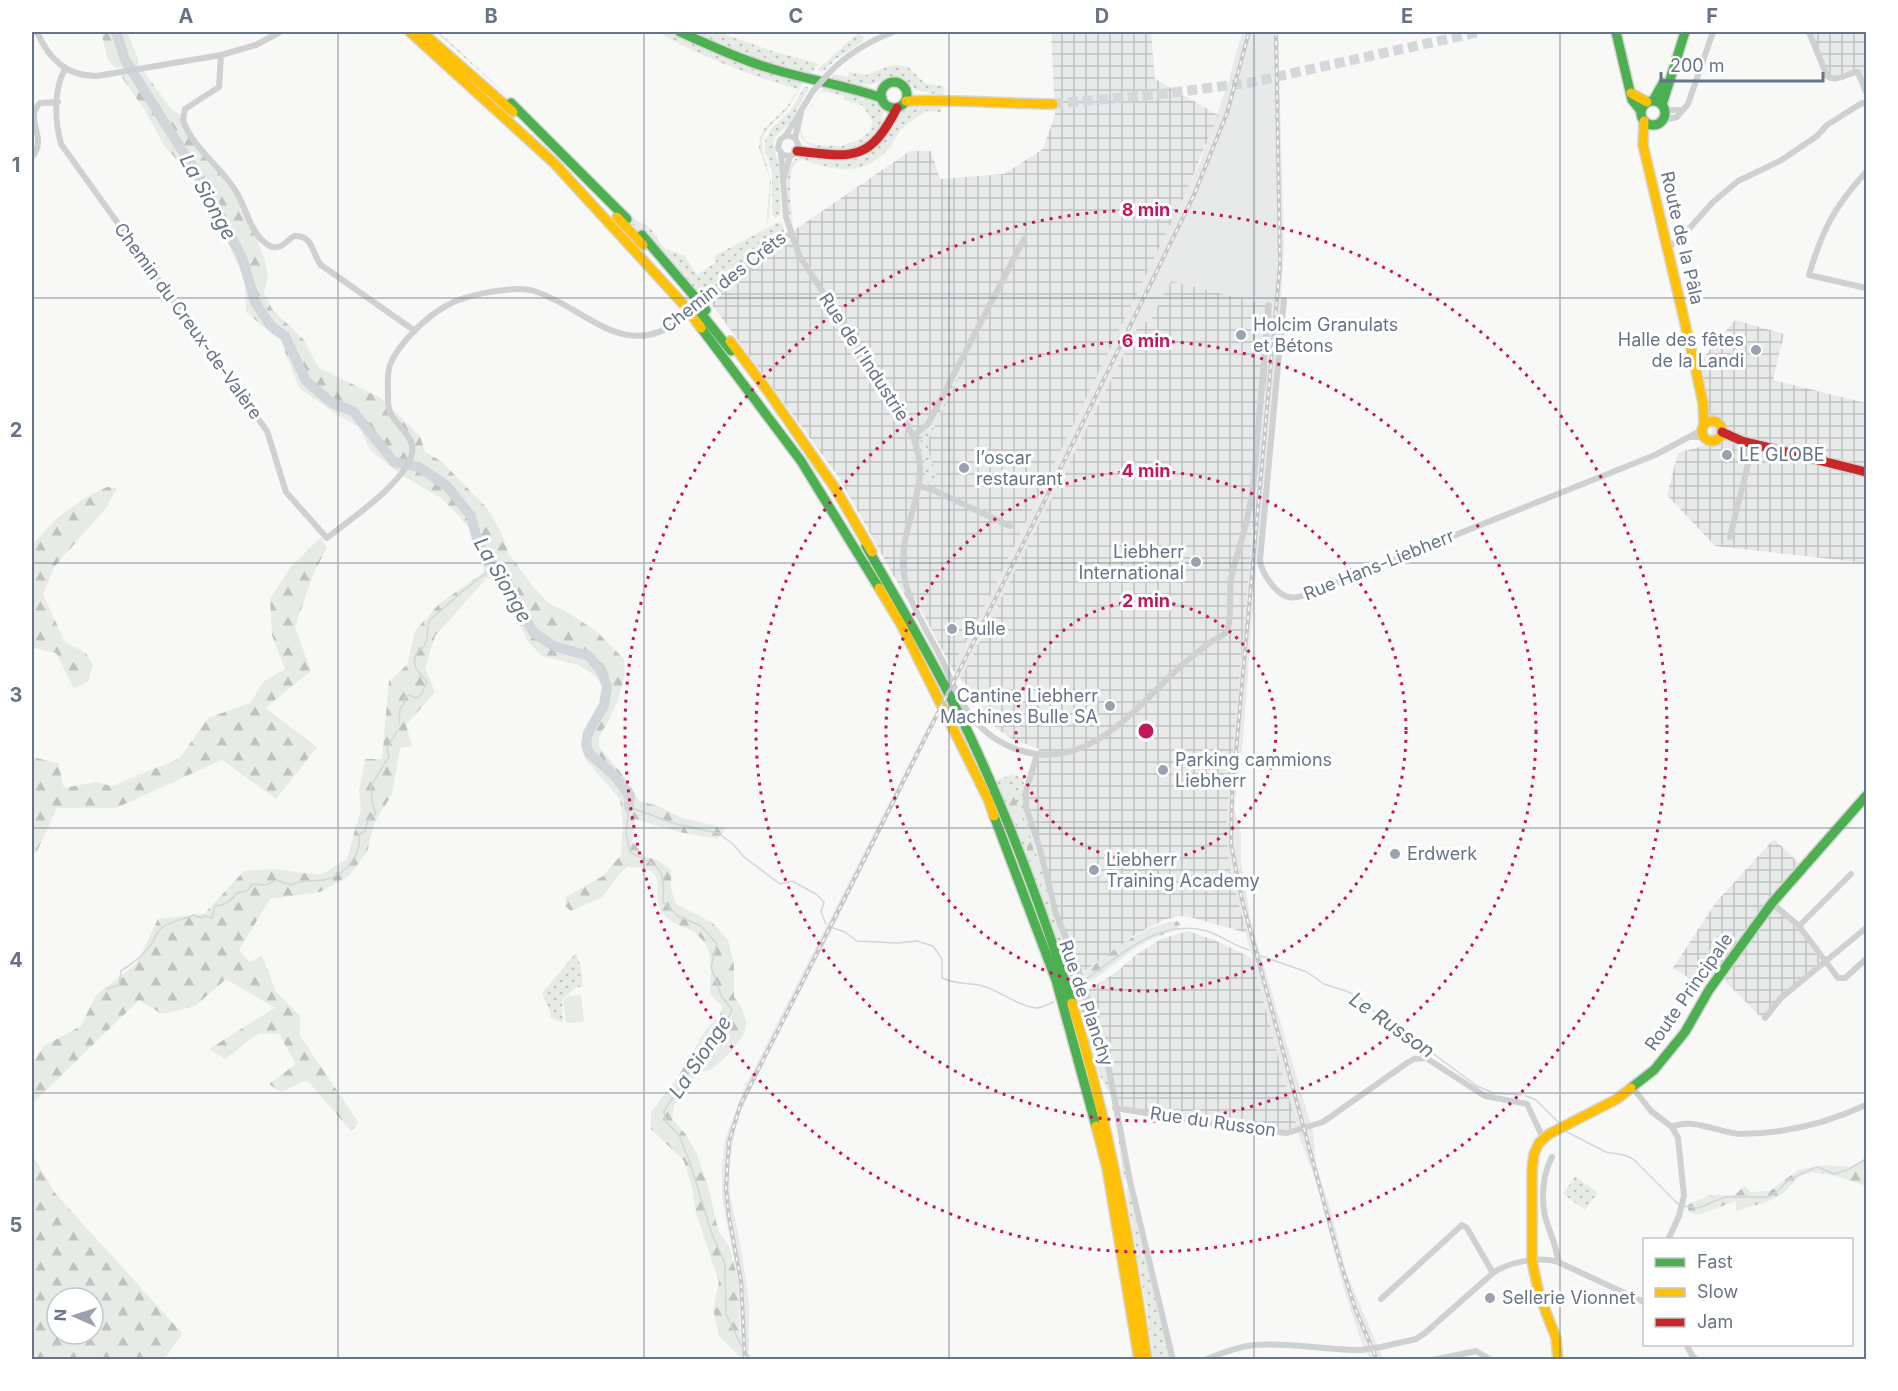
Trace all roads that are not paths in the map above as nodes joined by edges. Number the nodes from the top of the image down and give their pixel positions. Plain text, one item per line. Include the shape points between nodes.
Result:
1 (37, 32) edge
2 (280, 32) edge
3 (410, 32) edge
4 (422, 32) edge
5 (433, 32) edge
6 (680, 32) edge
7 (893, 32) edge
8 (1616, 32) edge
9 (1680, 32) edge
10 (1685, 32) edge
11 (1713, 32) edge
12 (1809, 32) edge
13 (221, 55) junction
14 (65, 69) junction
15 (1866, 92) edge
16 (883, 93) junction
17 (1631, 93) junction
18 (907, 97) junction
19 (58, 102) junction
20 (1053, 104) tunnel mouth
21 (1866, 105) edge
22 (892, 107) junction
23 (1658, 108) junction
24 (802, 110) junction
25 (1642, 116) junction
26 (1653, 125) junction
27 (786, 135) junction
28 (795, 148) junction
29 (1645, 151) junction
30 (782, 154) junction
31 (32, 158) edge
32 (1866, 172) edge
33 (783, 183) junction
34 (790, 234) junction
35 (1024, 239) dead end
36 (1667, 247) junction
37 (1866, 288) edge
38 (1284, 300) dead end
39 (1269, 305) dead end
40 (415, 331) junction
41 (1705, 428) junction
42 (913, 436) junction
43 (1720, 436) junction
44 (1753, 444) junction
45 (1866, 472) edge
46 (920, 486) junction
47 (1010, 526) dead end
48 (1730, 537) dead end
49 (327, 538) joint
50 (878, 566) junction
51 (1037, 754) junction
52 (1866, 796) edge
53 (1851, 874) dead end
54 (1772, 903) junction
55 (1799, 926) junction
56 (1866, 928) edge
57 (1866, 959) edge
58 (1825, 960) junction
59 (1765, 1017) dead end
60 (1633, 1088) junction
61 (1866, 1105) edge
62 (1116, 1108) junction
63 (1672, 1126) junction
64 (1543, 1138) junction
65 (1552, 1157) dead end
66 (1668, 1238) edge
67 (1532, 1261) junction
68 (1558, 1262) junction
69 (1493, 1273) junction
70 (1381, 1299) dead end
71 (1643, 1302) edge
72 (1139, 1359) edge
73 (1147, 1359) edge
74 (1173, 1359) edge
75 (1205, 1359) edge
76 (1433, 1359) edge
77 (1491, 1359) edge
78 (1558, 1359) edge

1 - 14 street via 51,56
2 - 13 street via 256,45
3 - 72 main road via 560,167 697,318 817,482 909,635 985,792 1057,982 1110,1180
4 - 50 main road via 552,149 630,230 710,323 827,484
5 - 50 main road via 554,144 633,225 708,311 835,488
6 - 16 main road via 782,72
7 - 24 street, Chemin des Crêts, bridge via 850,54 829,72
8 - 17 main road, Route de la Pâla
9 - 23 main road
10 - 23 main road
11 - 23 street via 1683,110
12 - 15 street via 1827,76 1836,79 1858,72
13 - 14 street via 89,76
13 - 40 street via 219,87 185,109 183,116 198,146 235,190 251,224 266,243 277,247 294,236 305,238 321,265
14 - 19 street, Chemin du Creux-de-Valère via 58,83
16 - 18 main road via 895,82 904,85
16 - 22 main road
17 - 23 main road
17 - 25 main road, Route de la Pâla
18 - 20 main road
18 - 22 main road
19 - 31 street via 40,103 35,108 38,150
19 - 49 street, Chemin du Creux-de-Valère via 62,144 267,431 286,492
21 - 36 street via 1862,103 1827,125 1780,161 1738,181 1713,202 1678,242
22 - 28 main road via 875,143 857,153 845,156
23 - 25 main road
23 - 26 main road
24 - 27 street, Chemin des Crêts
24 - 28 street, Chemin des Crêts
25 - 26 main road
25 - 29 main road, Route de la Pâla
26 - 29 main road, Route de la Pâla
27 - 28 street
27 - 30 street, Chemin des Crêts via 778,143
28 - 30 street
28 - 33 street, Chemin des Crêts
29 - 36 main road, Route de la Pâla
30 - 33 street, Chemin des Crêts
32 - 37 street via 1830,217 1809,275
33 - 34 street, Chemin des Crêts
34 - 40 street, Chemin des Crêts, bridge via 679,321 657,333 628,336 540,294 519,290 456,300
34 - 42 street, Rue de l'Industrie via 804,264
35 - 42 street via 928,424
36 - 41 main road, Route de la Pâla via 1703,403
38 - 41 street, Rue Hans-Liebherr via 1260,563 1286,597 1301,596 1655,455
39 - 51 street via 1252,494 1231,578 1227,631 1182,665 1100,740 1070,752
40 - 49 street, Chemin des Crêts via 394,356 388,381 388,407 411,441 410,459 394,482
41 - 43 main road via 1711,441
41 - 43 main road via 1720,424
42 - 46 street, Rue de l'Industrie via 920,457
43 - 44 main road
44 - 45 main road
44 - 48 street
46 - 47 street
46 - 51 street, Rue de l'Industrie via 904,553 904,576 912,600 974,720 1002,742
50 - 73 main road via 929,657 980,762 1026,870 1055,953 1111,1151
51 - 62 street, Rue de Planchy via 1026,791 1026,807 1056,914 1106,1054
52 - 54 main road, Route Principale
53 - 55 street
54 - 55 street
54 - 60 main road, Route Principale via 1669,1054
55 - 58 street
56 - 58 street
57 - 58 street via 1841,979
58 - 59 street
60 - 63 street via 1651,1111
60 - 64 main road, Route Principale
61 - 63 street via 1826,1121 1767,1133 1732,1133 1687,1123
62 - 64 street, Rue du Russon via 1287,1133 1323,1122 1407,1063 1426,1058 1485,1096 1527,1104
62 - 74 street, Rue de Planchy
63 - 66 street via 1678,1138 1684,1187 1683,1205
64 - 67 main road via 1533,1160
65 - 68 street via 1545,1177 1544,1202
67 - 68 street
67 - 69 street via 1510,1264
67 - 78 main road via 1540,1297 1556,1338
68 - 71 street
69 - 70 street via 1467,1228 1461,1225
69 - 75 street, bridge via 1416,1339 1361,1350 1263,1345
76 - 77 street via 1476,1351

